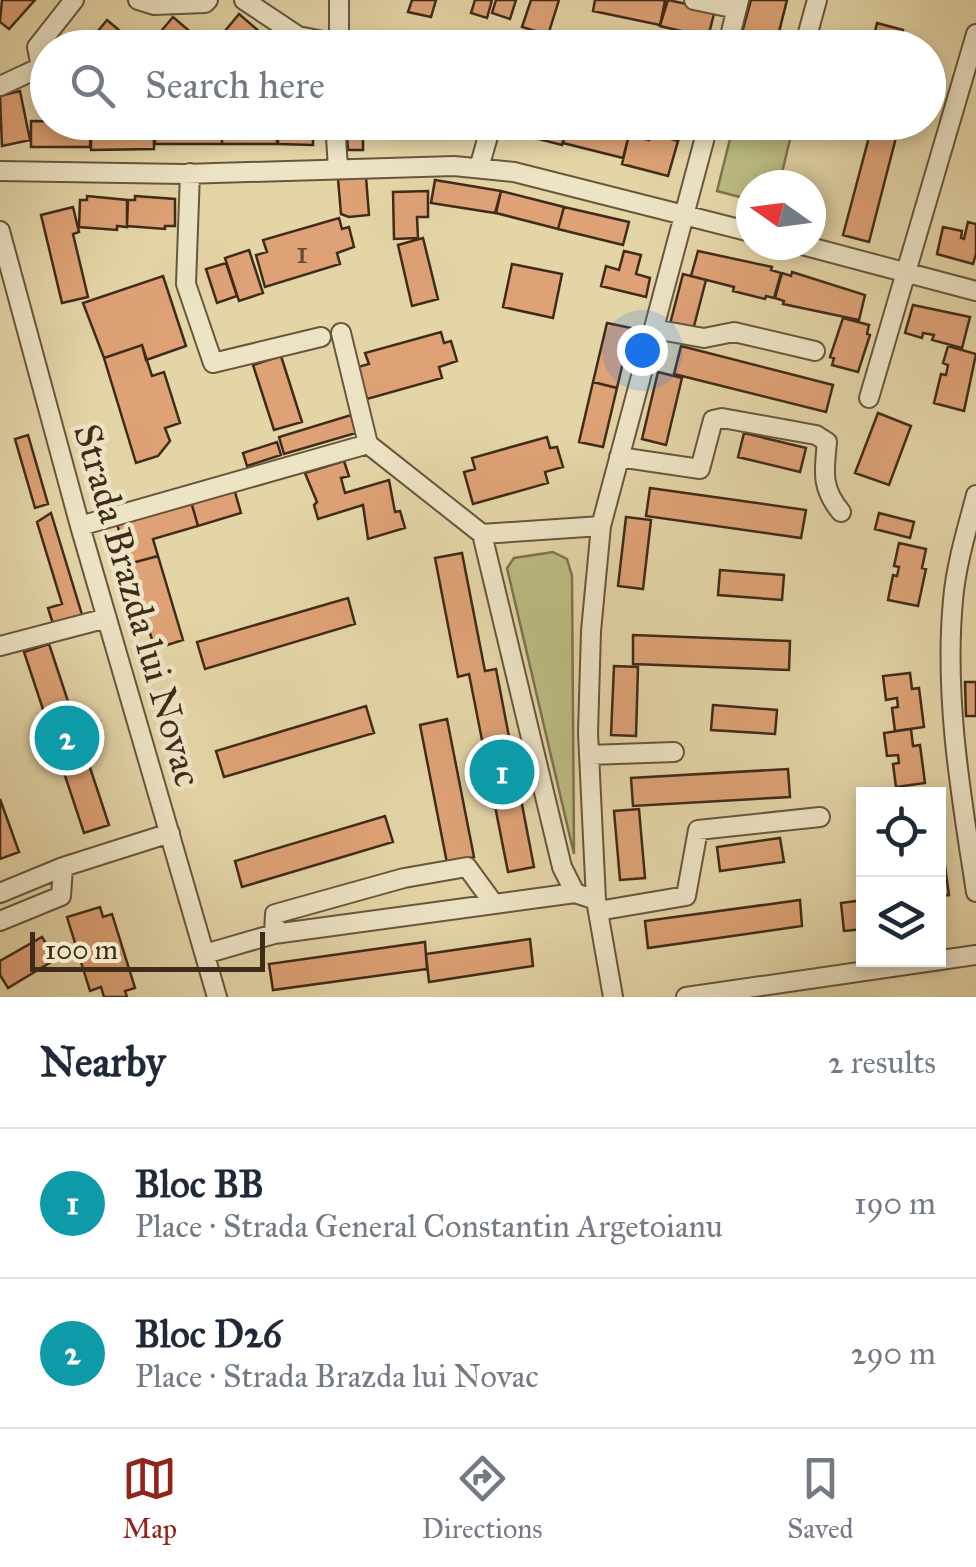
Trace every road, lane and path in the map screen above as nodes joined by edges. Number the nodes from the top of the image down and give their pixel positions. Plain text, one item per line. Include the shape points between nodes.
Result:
1 (74, 0) edge
2 (138, 0) edge
3 (208, 0) edge
4 (244, 0) edge
5 (339, 0) edge
6 (694, 0) edge
7 (817, 0) edge
8 (738, 4) edge
9 (50, 30) edge
10 (289, 30) edge
11 (339, 30) edge
12 (732, 30) edge
13 (809, 30) edge
14 (976, 34) edge
15 (30, 76) edge
16 (0, 86) edge
17 (946, 139) edge
18 (336, 140) edge
19 (487, 140) edge
20 (705, 140) edge
21 (946, 140) edge
22 (338, 168) junction
23 (479, 168) junction
24 (0, 171) edge
25 (190, 174) junction
26 (686, 215) junction
27 (736, 228) edge
28 (0, 231) edge
29 (826, 251) edge
30 (908, 273) junction
31 (976, 291) edge
32 (654, 329) junction
33 (341, 334) dead end
34 (321, 337) dead end
35 (816, 351) dead end
36 (870, 398) dead end
37 (368, 444) junction
38 (619, 457) junction
39 (976, 495) edge
40 (841, 512) dead end
41 (80, 526) junction
42 (601, 526) junction
43 (482, 534) junction
44 (107, 618) junction
45 (0, 646) edge
46 (674, 752) dead end
47 (589, 755) junction
48 (970, 814) edge
49 (820, 817) dead end
50 (170, 833) junction
51 (63, 867) junction
52 (575, 892) junction
53 (976, 892) edge
54 (0, 894) edge
55 (494, 904) junction
56 (597, 905) junction
57 (0, 921) edge
58 (274, 934) junction
59 (204, 954) junction
60 (976, 955) edge
61 (217, 997) edge
62 (614, 997) edge
63 (686, 997) edge

1 - 9 street
2 - 3 street
4 - 10 street
5 - 11 street
6 - 8 street
7 - 13 street
8 - 12 street
14 - 17 street
15 - 16 street
18 - 22 street
19 - 23 street
20 - 26 street
21 - 30 street
22 - 23 street
22 - 25 street
23 - 26 street
24 - 25 street
25 - 34 street via 186,284 213,364
26 - 27 street
26 - 32 street
28 - 41 street, Strada Brazda lui Novac
29 - 30 street
30 - 31 street
30 - 36 street
32 - 35 street via 704,338 734,332
32 - 38 street
33 - 37 street
37 - 41 street
37 - 43 street
38 - 40 street via 700,469 712,420 722,418 816,436 827,442 824,476
38 - 42 street
39 - 48 street via 950,636 952,716
41 - 44 street, Strada Brazda lui Novac
42 - 43 street
42 - 47 street
43 - 52 street via 562,867
44 - 45 street
44 - 50 street, Strada Brazda lui Novac
46 - 47 street
47 - 56 street
48 - 53 street
49 - 56 street via 698,830 686,896
50 - 51 street
50 - 59 street, Strada Brazda lui Novac
51 - 54 street
51 - 57 street via 62,896
52 - 55 street
52 - 56 street
55 - 58 street
55 - 58 street via 467,868 275,914
56 - 62 street
58 - 59 street
59 - 61 street, Strada Brazda lui Novac
60 - 63 street

